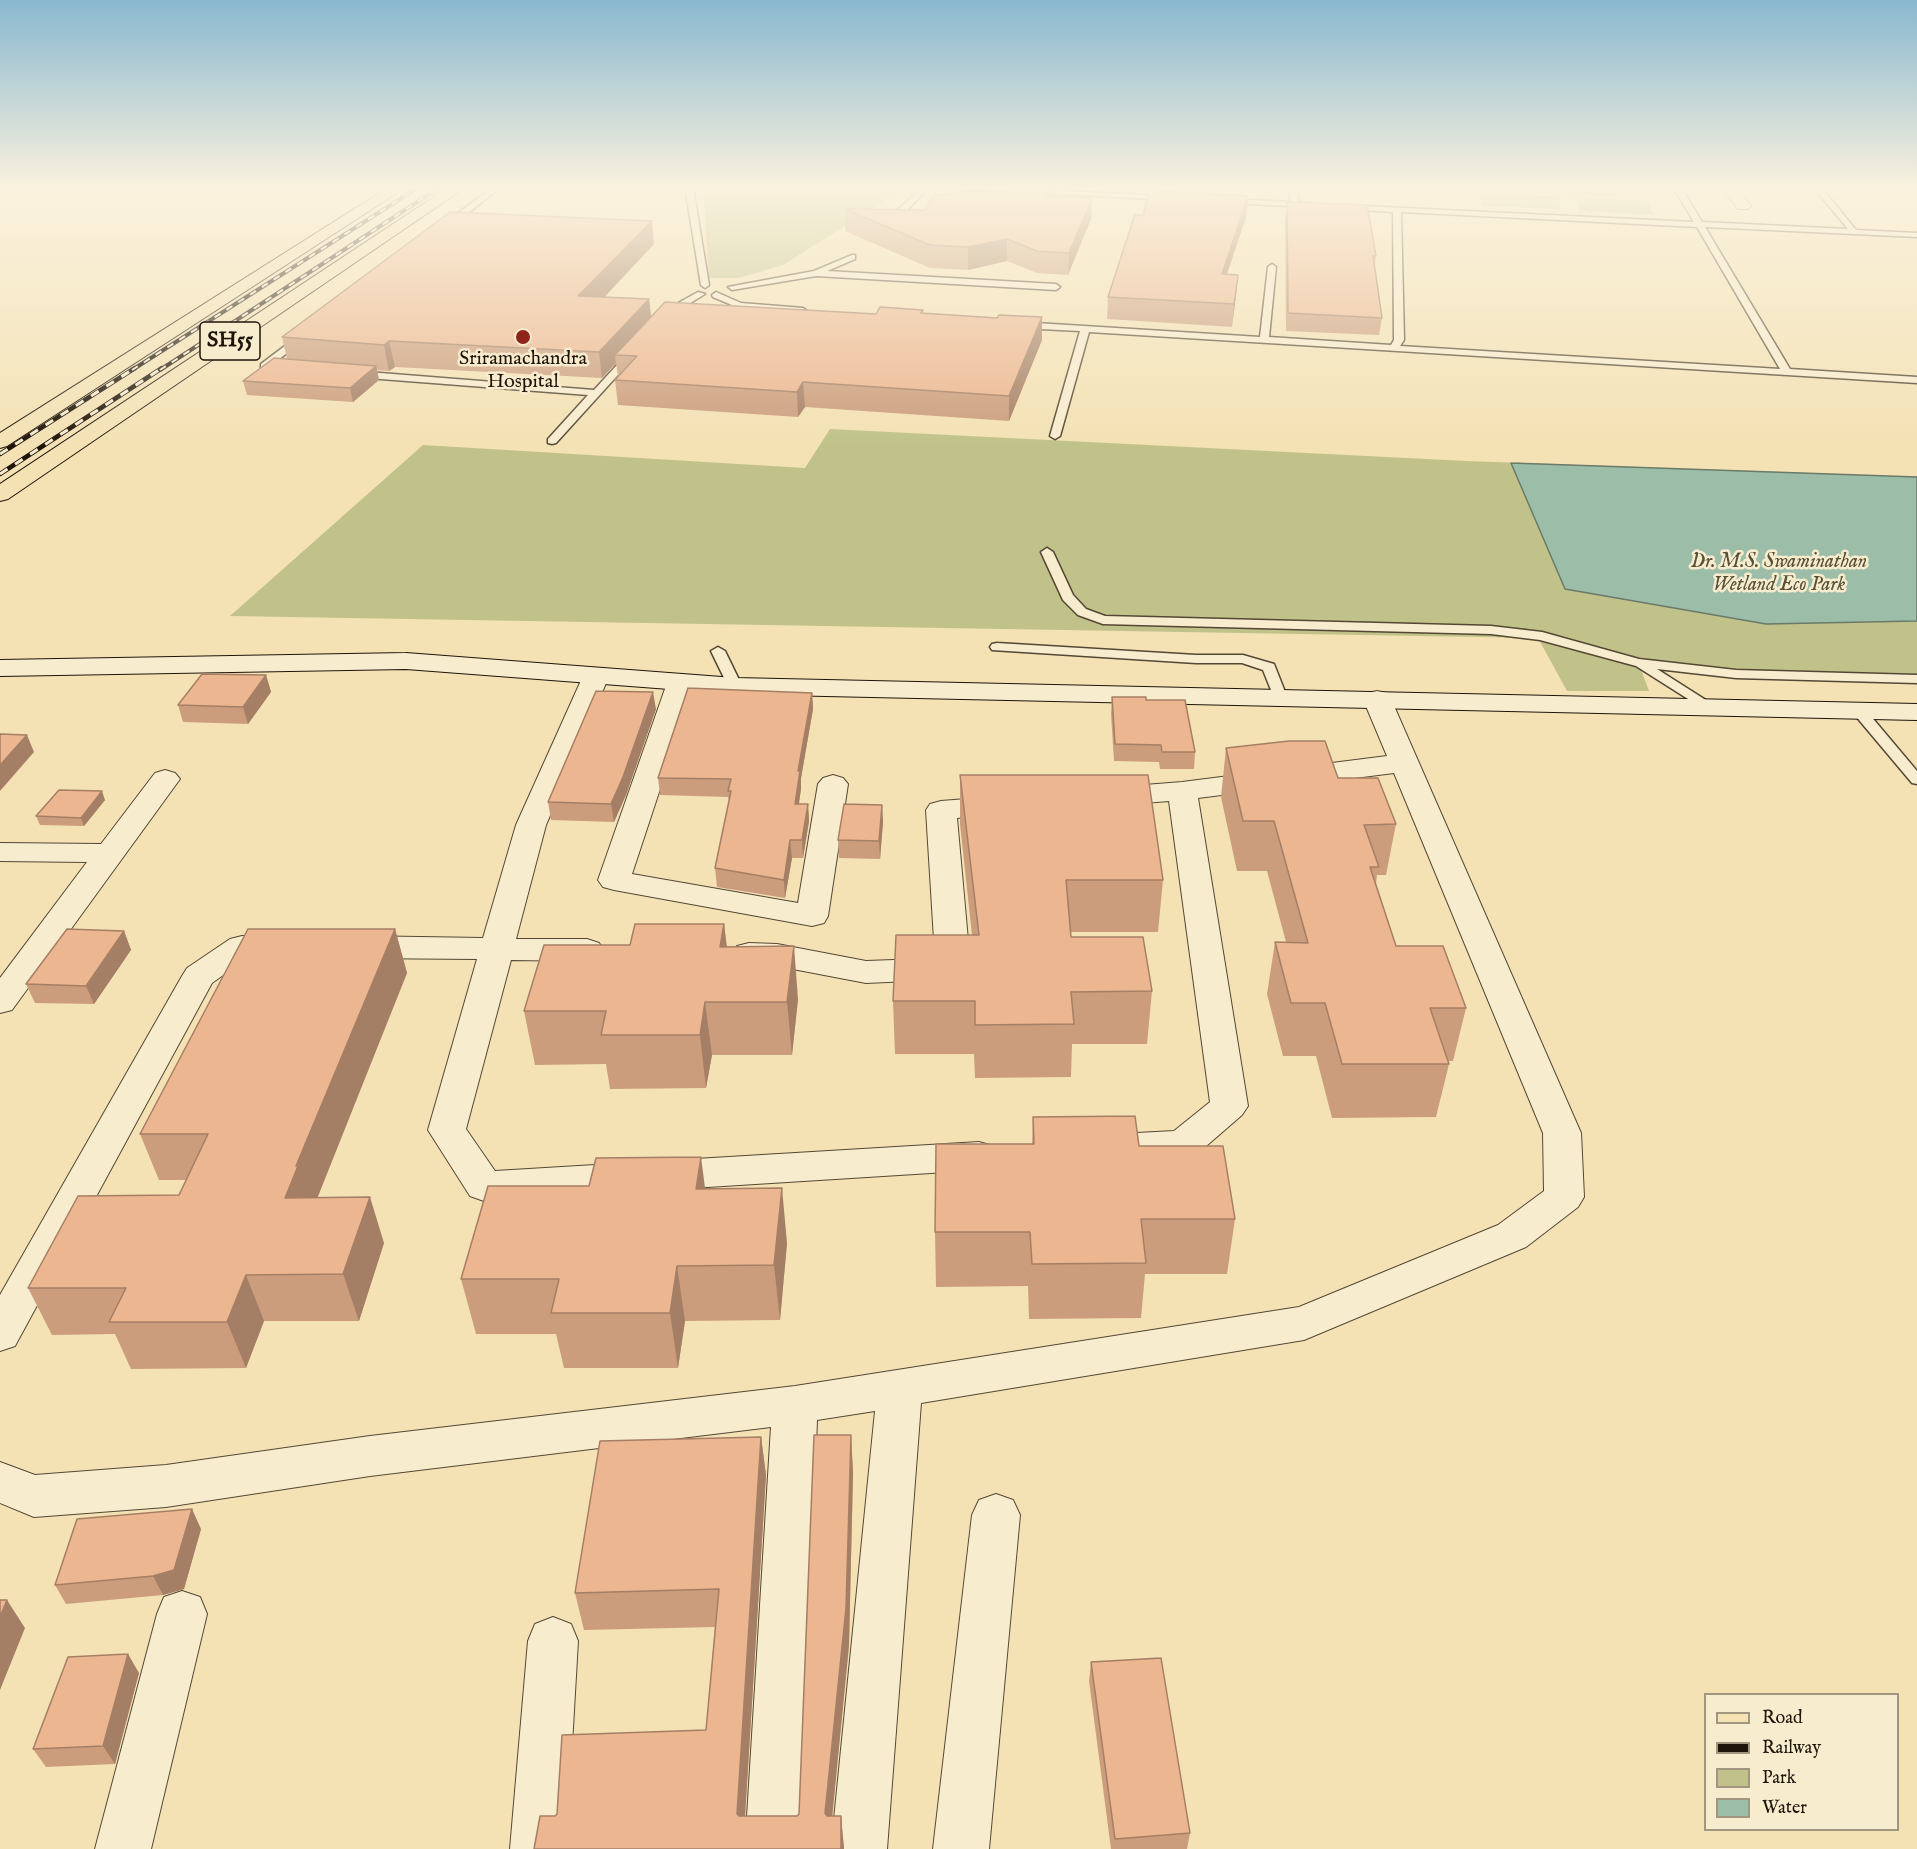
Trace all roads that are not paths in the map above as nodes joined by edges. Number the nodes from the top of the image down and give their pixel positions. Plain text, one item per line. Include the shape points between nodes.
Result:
1 (263, 273) edge
2 (330, 273) edge
3 (701, 273) edge
4 (814, 273) edge
5 (821, 273) edge
6 (1271, 273) edge
7 (1398, 273) edge
8 (1729, 273) edge
9 (732, 287) junction
10 (1056, 287) edge
11 (703, 290) junction
12 (716, 295) junction
13 (809, 311) edge
14 (1004, 324) edge
15 (658, 326) edge
16 (1085, 329) junction
17 (311, 330) edge
18 (1264, 340) junction
19 (1394, 348) junction
20 (635, 351) edge
21 (288, 368) edge
22 (1787, 372) junction
23 (347, 373) edge
24 (1917, 380) edge
25 (597, 393) junction
26 (1055, 436) dead end
27 (0, 441) edge
28 (552, 441) dead end
29 (0, 494) edge
30 (1047, 552) dead end
31 (997, 647) dead end
32 (718, 651) dead end
33 (1639, 663) junction
34 (0, 668) edge
35 (596, 676) junction
36 (1917, 680) edge
37 (681, 683) junction
38 (735, 686) junction
39 (1280, 697) junction
40 (1377, 699) junction
41 (1707, 707) junction
42 (1859, 711) junction
43 (1917, 712) edge
44 (1404, 763) junction
45 (165, 779) dead end
46 (1917, 780) edge
47 (832, 784) dead end
48 (1182, 791) junction
49 (1079, 800) edge
50 (1033, 803) edge
51 (0, 852) edge
52 (110, 853) junction
53 (497, 948) junction
54 (613, 951) edge
55 (718, 953) edge
56 (0, 1002) edge
57 (1065, 1151) edge
58 (1017, 1154) edge
59 (0, 1334) edge
60 (900, 1388) junction
61 (795, 1406) junction
62 (0, 1482) edge
63 (996, 1515) dead end
64 (182, 1614) dead end
65 (553, 1641) dead end
66 (123, 1849) edge
67 (538, 1849) edge
68 (773, 1849) edge
69 (859, 1849) edge
70 (961, 1849) edge

1 - 27 main road, SH55
2 - 29 main road, SH55
3 - 11 lane
4 - 9 lane
5 - 10 lane
6 - 18 lane
7 - 19 lane via 1399,340
8 - 22 lane
9 - 11 lane via 719,284
9 - 12 lane via 730,292
11 - 12 lane
11 - 15 lane via 674,309
12 - 13 lane via 739,305
14 - 16 lane
16 - 18 lane
16 - 26 lane
17 - 21 lane via 264,366
18 - 19 lane
19 - 22 lane
20 - 25 lane
22 - 24 lane
23 - 25 lane
25 - 28 lane
30 - 33 lane via 1067,597 1082,612 1103,620 1491,630 1542,636
31 - 39 lane via 1243,659 1269,667
32 - 38 lane
33 - 36 lane via 1736,674
33 - 41 lane
34 - 35 street via 406,661
35 - 37 street
35 - 53 street via 531,825
37 - 38 street
37 - 47 street via 614,880 812,916
38 - 39 street
39 - 40 street
40 - 41 street
40 - 44 street
41 - 42 street
42 - 43 street
42 - 46 lane
44 - 48 street
44 - 60 street via 1562,1133 1564,1197 1512,1236 1304,1323
45 - 52 street
48 - 49 street
48 - 57 street via 1229,1106 1183,1144
50 - 55 street via 941,810 951,940 932,969 866,972 777,955
51 - 52 street
52 - 56 street
53 - 54 street
53 - 58 street via 447,1130 484,1186
53 - 59 street via 242,946 199,976
60 - 61 street
60 - 69 street
61 - 62 street via 369,1456 166,1486 34,1496
61 - 68 street
63 - 70 street
64 - 66 street
65 - 67 street

